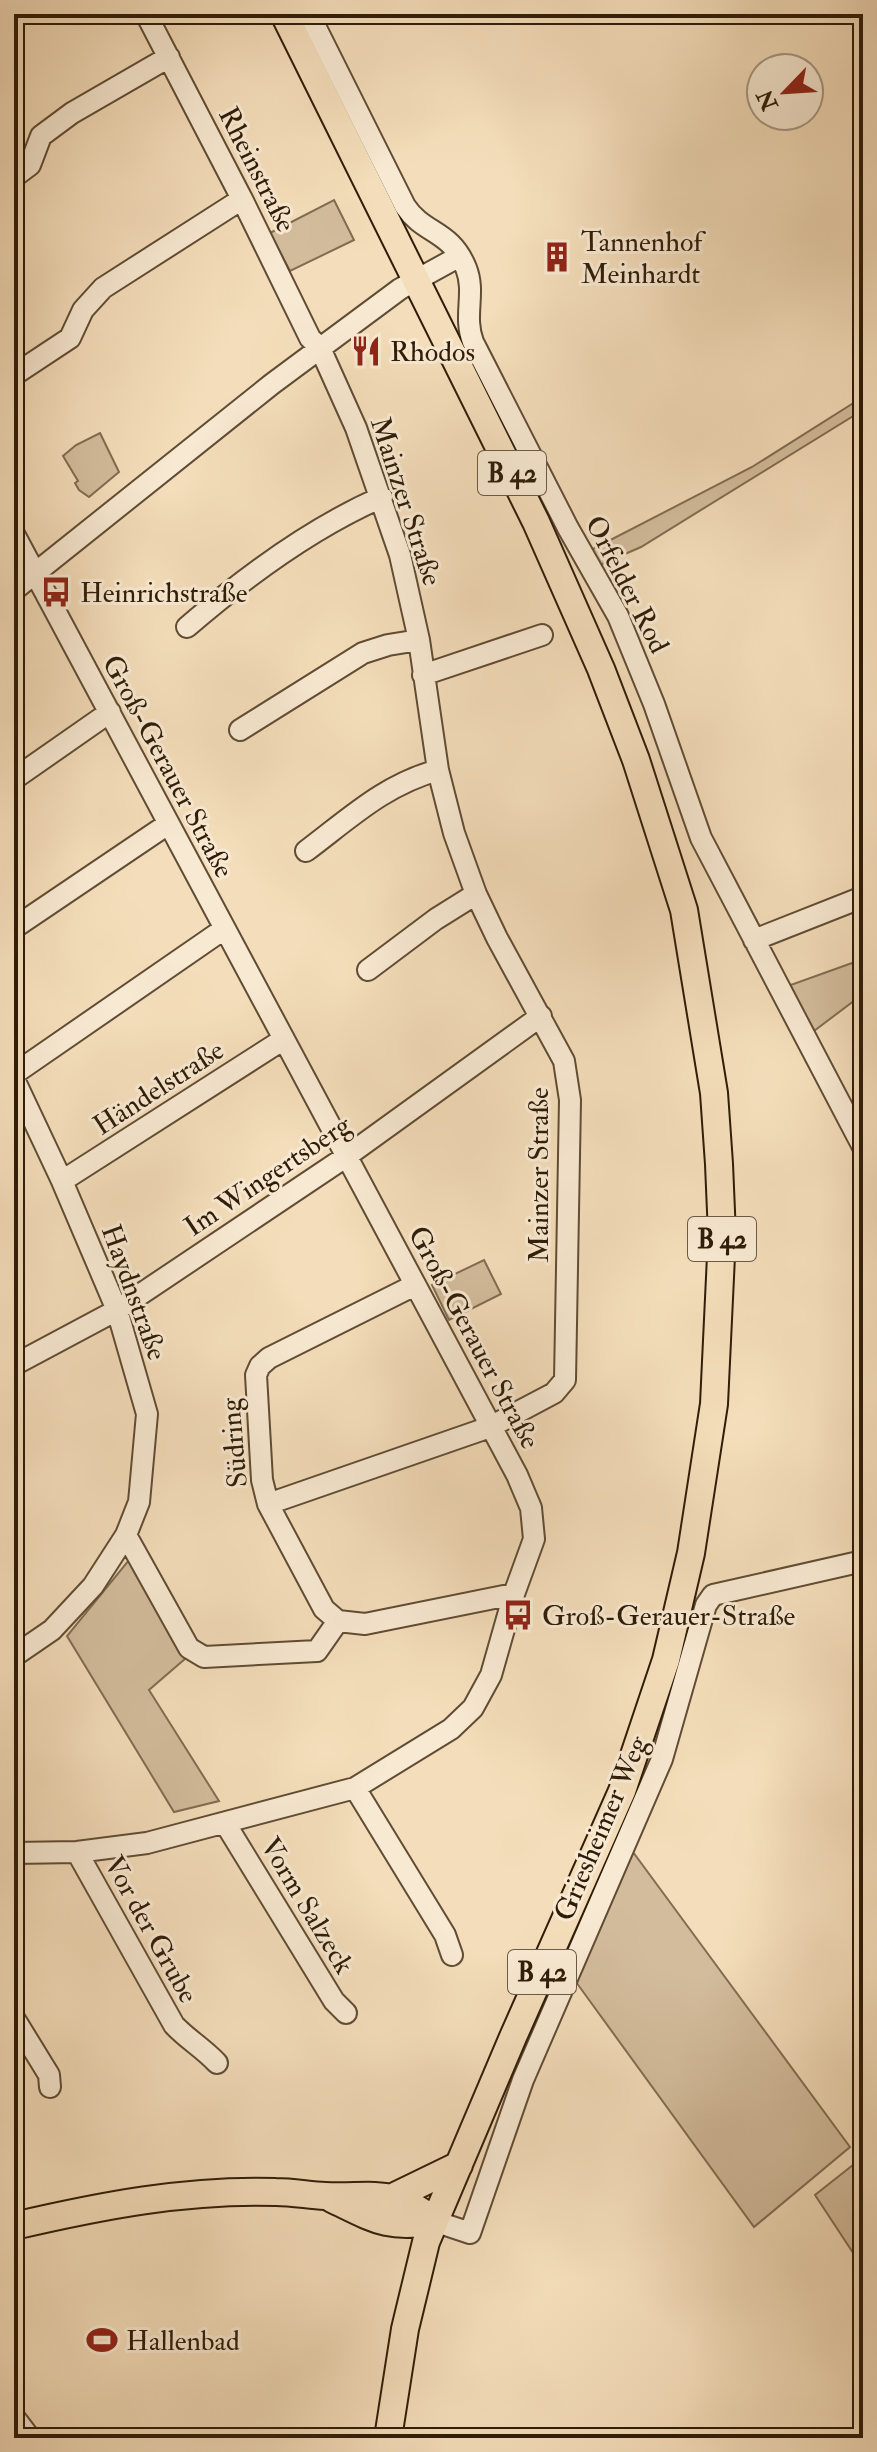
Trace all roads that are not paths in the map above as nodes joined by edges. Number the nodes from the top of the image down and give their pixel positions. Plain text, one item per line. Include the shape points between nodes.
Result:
1 (146, 14) edge
2 (284, 14) edge
3 (309, 14) edge
4 (169, 57) junction
5 (14, 177) edge
6 (242, 199) junction
7 (460, 256) junction
8 (409, 284) junction
9 (320, 348) junction
10 (14, 375) edge
11 (382, 497) junction
12 (14, 534) edge
13 (34, 575) junction
14 (14, 590) edge
15 (187, 627) dead end
16 (542, 635) dead end
17 (419, 640) junction
18 (423, 675) junction
19 (110, 712) junction
20 (240, 730) dead end
21 (438, 770) junction
22 (14, 779) edge
23 (168, 824) junction
24 (306, 851) dead end
25 (476, 894) junction
26 (863, 897) edge
27 (14, 928) edge
28 (224, 929) junction
29 (754, 940) junction
30 (368, 970) dead end
31 (541, 1016) junction
32 (284, 1039) junction
33 (14, 1076) edge
34 (863, 1147) edge
35 (347, 1156) junction
36 (62, 1181) junction
37 (415, 1285) junction
38 (117, 1310) junction
39 (14, 1365) edge
40 (490, 1427) junction
41 (268, 1504) junction
42 (126, 1535) junction
43 (863, 1561) edge
44 (514, 1594) junction
45 (338, 1621) junction
46 (17, 1648) edge
47 (355, 1788) junction
48 (225, 1823) junction
49 (77, 1852) junction
50 (14, 1853) edge
51 (452, 1955) dead end
52 (346, 2013) dead end
53 (14, 2018) edge
54 (217, 2063) dead end
55 (50, 2087) dead end
56 (459, 2165) junction
57 (325, 2196) junction
58 (393, 2197) junction
59 (434, 2221) junction
60 (389, 2224) junction
61 (14, 2226) edge
62 (416, 2278) junction
63 (14, 2417) edge
64 (30, 2438) edge
65 (388, 2438) edge

1 - 4 street, Rheinstraße
2 - 8 main road, B 42 via 396,237
3 - 7 street via 405,206 415,219 444,236
4 - 5 street via 41,136 30,165
4 - 6 street, Rheinstraße
6 - 9 street, Rheinstraße via 310,338
6 - 10 street via 103,288 83,310 70,338
7 - 8 street
7 - 29 street, Orfelder Rod via 470,284 467,319 473,342 618,616 701,838
8 - 9 street
8 - 56 main road, B 42 via 554,561 636,760 684,910 698,987 714,1093 722,1235 714,1404 691,1553 666,1660 622,1791
9 - 11 street, Mainzer Straße
9 - 13 street
11 - 15 street via 340,515
11 - 17 street, Mainzer Straße
12 - 13 street, Groß-Gerauer Straße
13 - 14 street
13 - 19 street, Groß-Gerauer Straße
16 - 18 street
17 - 18 street, Mainzer Straße
17 - 20 street via 363,653
18 - 21 street, Mainzer Straße
19 - 22 street
19 - 23 street, Groß-Gerauer Straße
21 - 24 street via 386,790
21 - 25 street, Mainzer Straße
23 - 27 street
23 - 28 street, Groß-Gerauer Straße
25 - 30 street
25 - 31 street, Mainzer Straße
26 - 29 street
28 - 32 street, Groß-Gerauer Straße
28 - 33 street
29 - 34 street, Orfelder Rod
31 - 35 street, Im Wingertsberg
31 - 40 street, Mainzer Straße via 564,1061 570,1100 565,1380 554,1393
32 - 35 street, Groß-Gerauer Straße
32 - 36 street, Händelstraße
33 - 36 street, Haydnstraße
35 - 37 street, Groß-Gerauer Straße
35 - 38 street, Im Wingertsberg
36 - 38 street, Haydnstraße
37 - 40 street, Groß-Gerauer Straße
37 - 41 street, Südring via 260,1366 256,1375 262,1480
38 - 39 street, Im Wingertsberg
38 - 42 street, Haydnstraße via 147,1414 139,1502
40 - 41 street, Mainzer Straße
40 - 44 street, Groß-Gerauer Straße via 531,1508 534,1539
41 - 45 street, Südring via 324,1609
42 - 45 street via 189,1648 204,1657 317,1651
42 - 46 street, Haydnstraße via 93,1586 52,1630
43 - 59 street, Griesheimer Weg via 713,1595 706,1605 662,1759 523,2080 470,2233
44 - 45 street via 365,1624
44 - 47 street, Groß-Gerauer Straße via 491,1675 473,1708 451,1729
47 - 48 street, Groß-Gerauer Straße
47 - 51 street
48 - 49 street, Groß-Gerauer Straße via 147,1843
48 - 52 street, Vorm Salzeck
49 - 50 street, Groß-Gerauer Straße
49 - 54 street, Vor der Grube via 174,2025
53 - 55 street via 49,2075
56 - 58 main road
56 - 59 main road, B 42
57 - 58 main road
57 - 60 main road
57 - 61 main road via 203,2194 121,2203
58 - 59 main road
59 - 60 main road
59 - 62 main road, B 42
60 - 62 main road via 404,2245
62 - 65 main road, B 42
63 - 64 street

